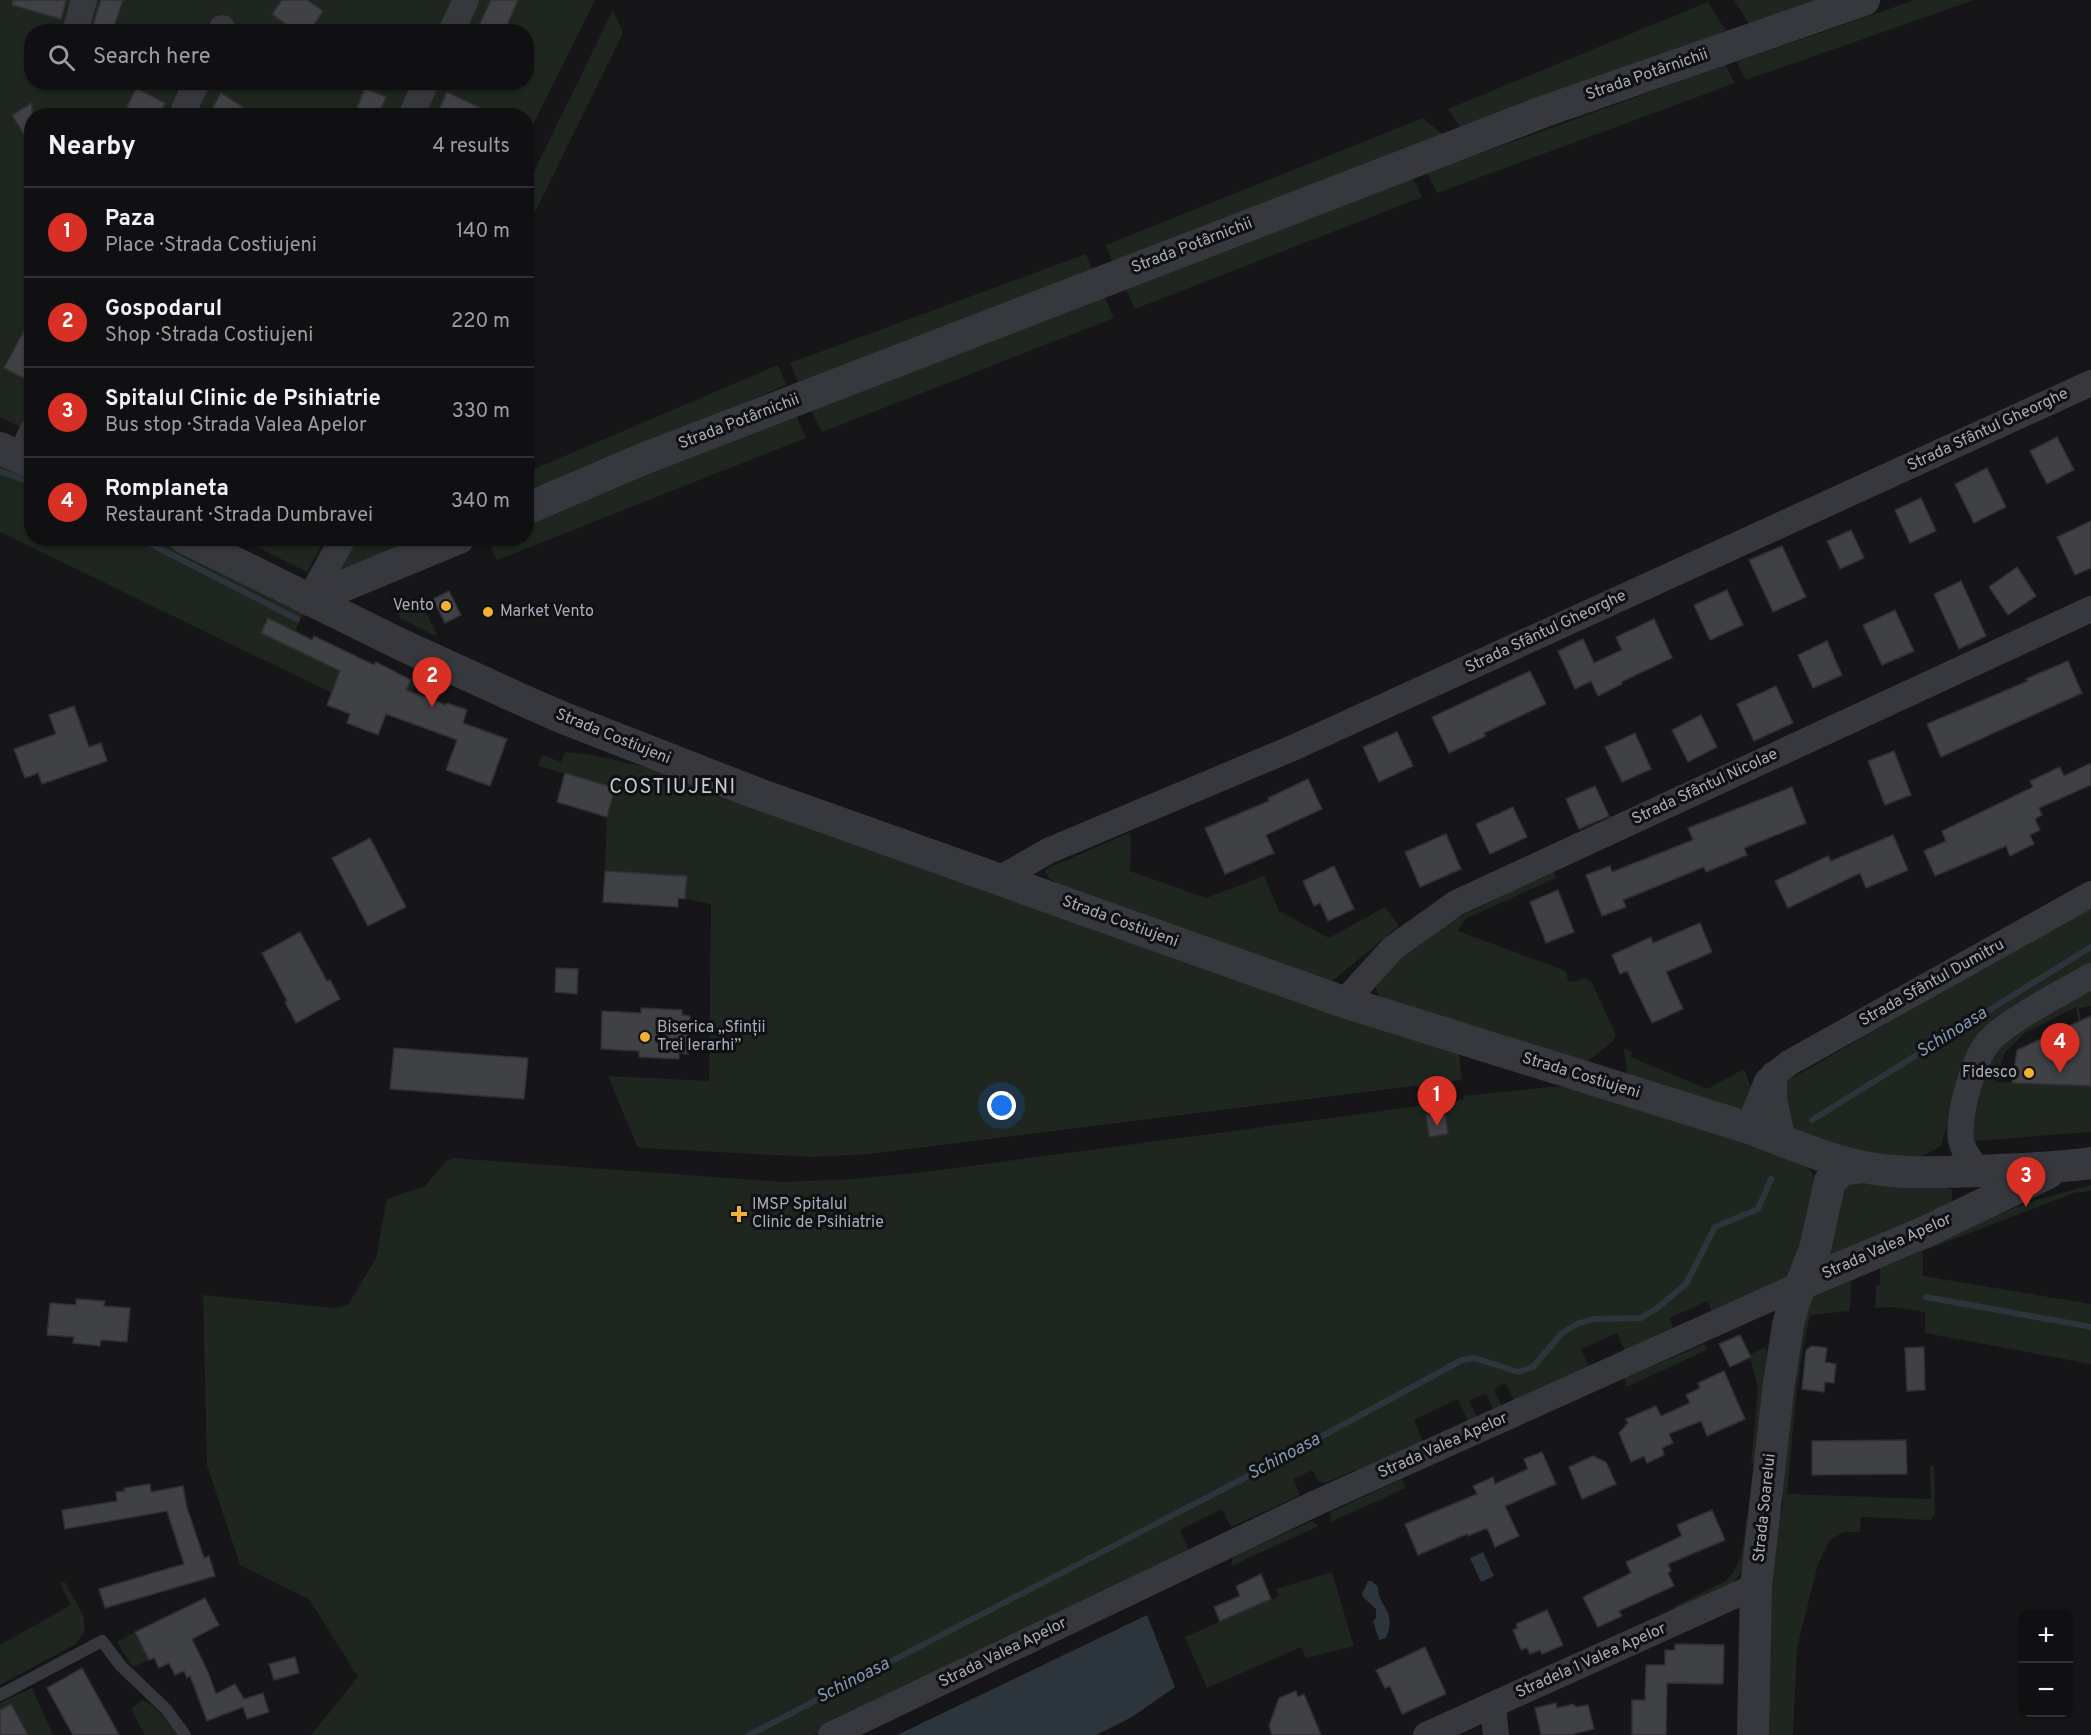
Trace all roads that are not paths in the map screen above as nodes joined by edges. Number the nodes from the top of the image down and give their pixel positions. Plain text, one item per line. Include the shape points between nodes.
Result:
1 (84, 0) edge
2 (466, 0) edge
3 (1864, 0) edge
4 (77, 24) edge
5 (455, 24) edge
6 (192, 90) edge
7 (422, 90) edge
8 (185, 108) edge
9 (415, 108) edge
10 (2091, 383) edge
11 (534, 506) edge
12 (202, 546) edge
13 (339, 546) edge
14 (440, 546) edge
15 (309, 600) junction
16 (2091, 609) edge
17 (1001, 878) junction
18 (2091, 894) edge
19 (2091, 976) edge
20 (1344, 1002) junction
21 (1774, 1074) junction
22 (1752, 1129) junction
23 (1783, 1141) junction
24 (1814, 1154) junction
25 (2091, 1164) edge
26 (1864, 1167) junction
27 (2060, 1168) junction
28 (1965, 1172) junction
29 (1830, 1181) junction
30 (1960, 1215) junction
31 (1815, 1249) junction
32 (1850, 1264) junction
33 (1802, 1284) junction
34 (1756, 1586) junction
35 (0, 1695) edge
36 (1493, 1706) junction
37 (185, 1735) edge
38 (831, 1735) edge
39 (1426, 1735) edge
40 (1496, 1735) edge
41 (1753, 1735) edge

1 - 4 street
2 - 5 street
3 - 11 street, Strada Potârnichii via 1545,111 653,455
6 - 8 street
7 - 9 street
10 - 17 street, Strada Sfântul Gheorghe via 1295,747 1048,850
12 - 15 street, Strada Costiujeni
13 - 15 street
14 - 15 street
15 - 17 street, Strada Costiujeni via 561,717 756,793
16 - 20 street, Strada Sfântul Nicolae via 1456,903 1393,948
17 - 20 street, Strada Costiujeni
18 - 21 street, Strada Sfântul Dumitru
19 - 28 street via 1989,1041 1974,1069 1961,1113 1962,1143 1969,1159
20 - 22 street, Strada Costiujeni
21 - 22 street, Strada Sfântul Dumitru via 1767,1081
21 - 23 street via 1774,1099
22 - 23 street, Strada Costiujeni
23 - 24 street, Strada Costiujeni
24 - 26 street, Strada Costiujeni
24 - 29 street
25 - 27 street, Strada Costiujeni
26 - 28 street, Strada Costiujeni via 1909,1173
26 - 29 street via 1842,1170
27 - 28 street, Strada Costiujeni
27 - 30 street, Strada Valea Apelor
28 - 30 street via 1969,1201
29 - 31 street, Strada Soarelui
30 - 32 street, Strada Valea Apelor
31 - 32 street via 1821,1261
31 - 33 street, Strada Soarelui
32 - 33 street, Strada Valea Apelor
33 - 34 street, Strada Soarelui via 1788,1325 1779,1383
33 - 38 street, Strada Valea Apelor via 1316,1503
34 - 36 street, Stradela 1 Valea Apelor
34 - 41 street, Strada Soarelui
35 - 37 lane via 102,1641
36 - 39 street, Stradela 1 Valea Apelor
36 - 40 street

